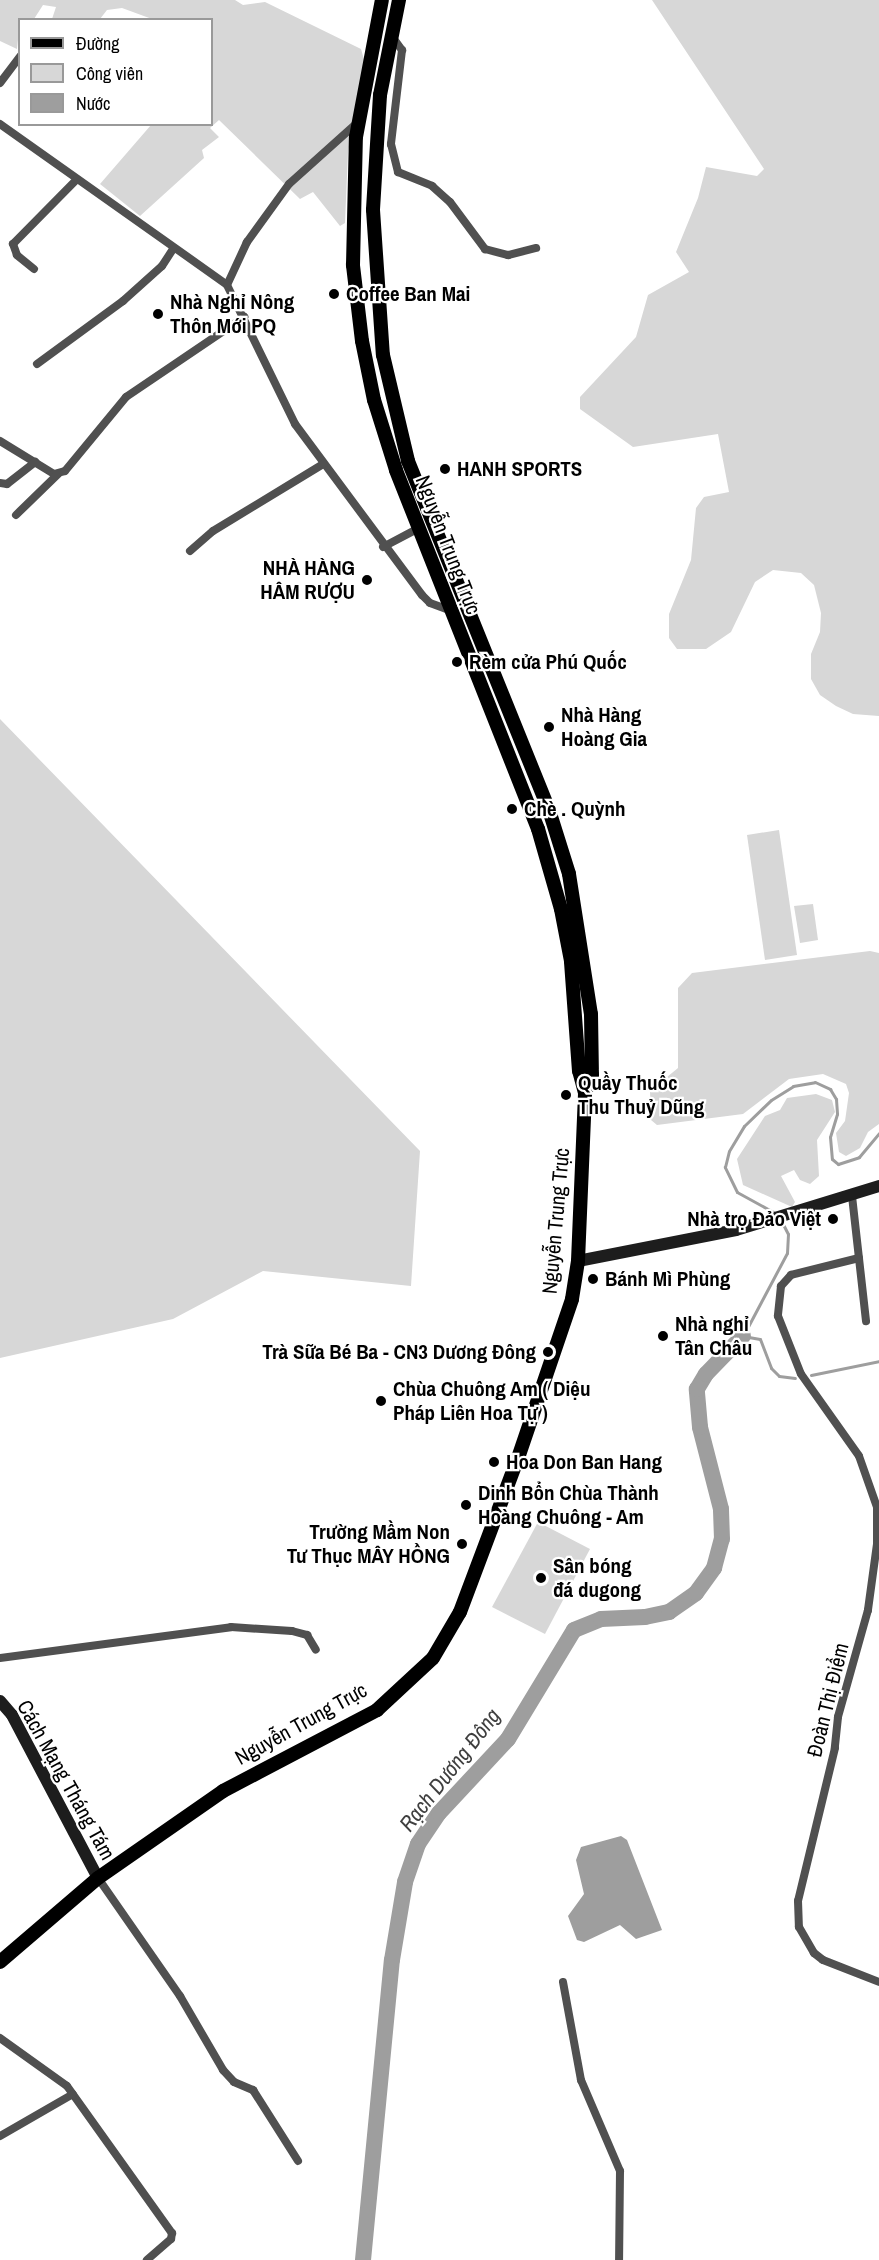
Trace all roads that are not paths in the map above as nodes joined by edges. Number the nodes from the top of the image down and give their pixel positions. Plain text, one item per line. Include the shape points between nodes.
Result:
1 (382, 0) edge
2 (399, 0) edge
3 (391, 36) junction
4 (18, 59) edge
5 (0, 83) edge
6 (357, 123) junction
7 (0, 124) edge
8 (76, 178) junction
9 (536, 248) dead end
10 (173, 249) junction
11 (34, 269) dead end
12 (227, 285) junction
13 (244, 317) junction
14 (37, 364) dead end
15 (0, 441) edge
16 (35, 462) junction
17 (323, 464) junction
18 (58, 474) junction
19 (0, 483) edge
20 (16, 515) dead end
21 (432, 520) junction
22 (419, 528) junction
23 (383, 547) junction
24 (190, 551) dead end
25 (452, 611) junction
26 (585, 1093) junction
27 (879, 1186) edge
28 (852, 1196) junction
29 (859, 1258) junction
30 (578, 1262) junction
31 (866, 1321) dead end
32 (316, 1650) dead end
33 (0, 1658) edge
34 (0, 1701) edge
35 (98, 1878) junction
36 (0, 1962) edge
37 (563, 1982) dead end
38 (879, 1982) edge
39 (0, 2038) edge
40 (73, 2094) junction
41 (0, 2136) edge
42 (298, 2161) dead end
43 (147, 2260) edge
44 (619, 2260) edge

1 - 6 main road, Nguyễn Trung Trực
2 - 3 main road, Nguyễn Trung Trực
3 - 9 street via 402,50 391,144 398,172 432,186 450,202 485,249 508,255
3 - 21 main road, Nguyễn Trung Trực via 380,96 373,210 376,299 395,412 408,461
4 - 5 street
6 - 12 street via 289,184 247,242
6 - 22 main road, Nguyễn Trung Trực via 354,265 362,341 374,400
7 - 8 street
8 - 10 street
8 - 11 street via 13,244 17,255
10 - 12 street
10 - 14 street via 162,266 123,301
12 - 13 street
13 - 17 street via 295,424
13 - 18 street via 126,396 69,468
15 - 16 street
16 - 18 street
16 - 19 street via 7,484
17 - 23 street
17 - 24 street via 213,531
18 - 20 street
21 - 22 main road
21 - 26 main road, Nguyễn Trung Trực via 549,810 569,874 591,1014 592,1075
22 - 23 street
22 - 25 main road, Nguyễn Trung Trực
23 - 25 street via 430,603
25 - 26 main road, Nguyễn Trung Trực via 538,829 556,886 572,961 579,1071
26 - 30 main road, Nguyễn Trung Trực
27 - 28 street
28 - 29 street
28 - 30 street via 736,1230
29 - 31 street
29 - 38 street, Đoàn Thị Điểm via 798,1271 781,1286 778,1316 782,1334 814,1394 859,1456 876,1507 877,1544 866,1621 838,1717 835,1748 797,1916 814,1953
30 - 35 main road, Nguyễn Trung Trực via 564,1326 518,1458 460,1612 433,1658 377,1710 223,1791
32 - 33 street via 307,1635 231,1627
34 - 35 street, Cách Mạng Tháng Tám via 12,1716
35 - 36 main road, Nguyễn Trung Trực
35 - 42 street via 180,1996 223,2070 234,2082 253,2090
37 - 44 street via 581,2080 620,2171
39 - 40 street via 56,2076
40 - 41 street
40 - 43 street via 172,2233 171,2239

